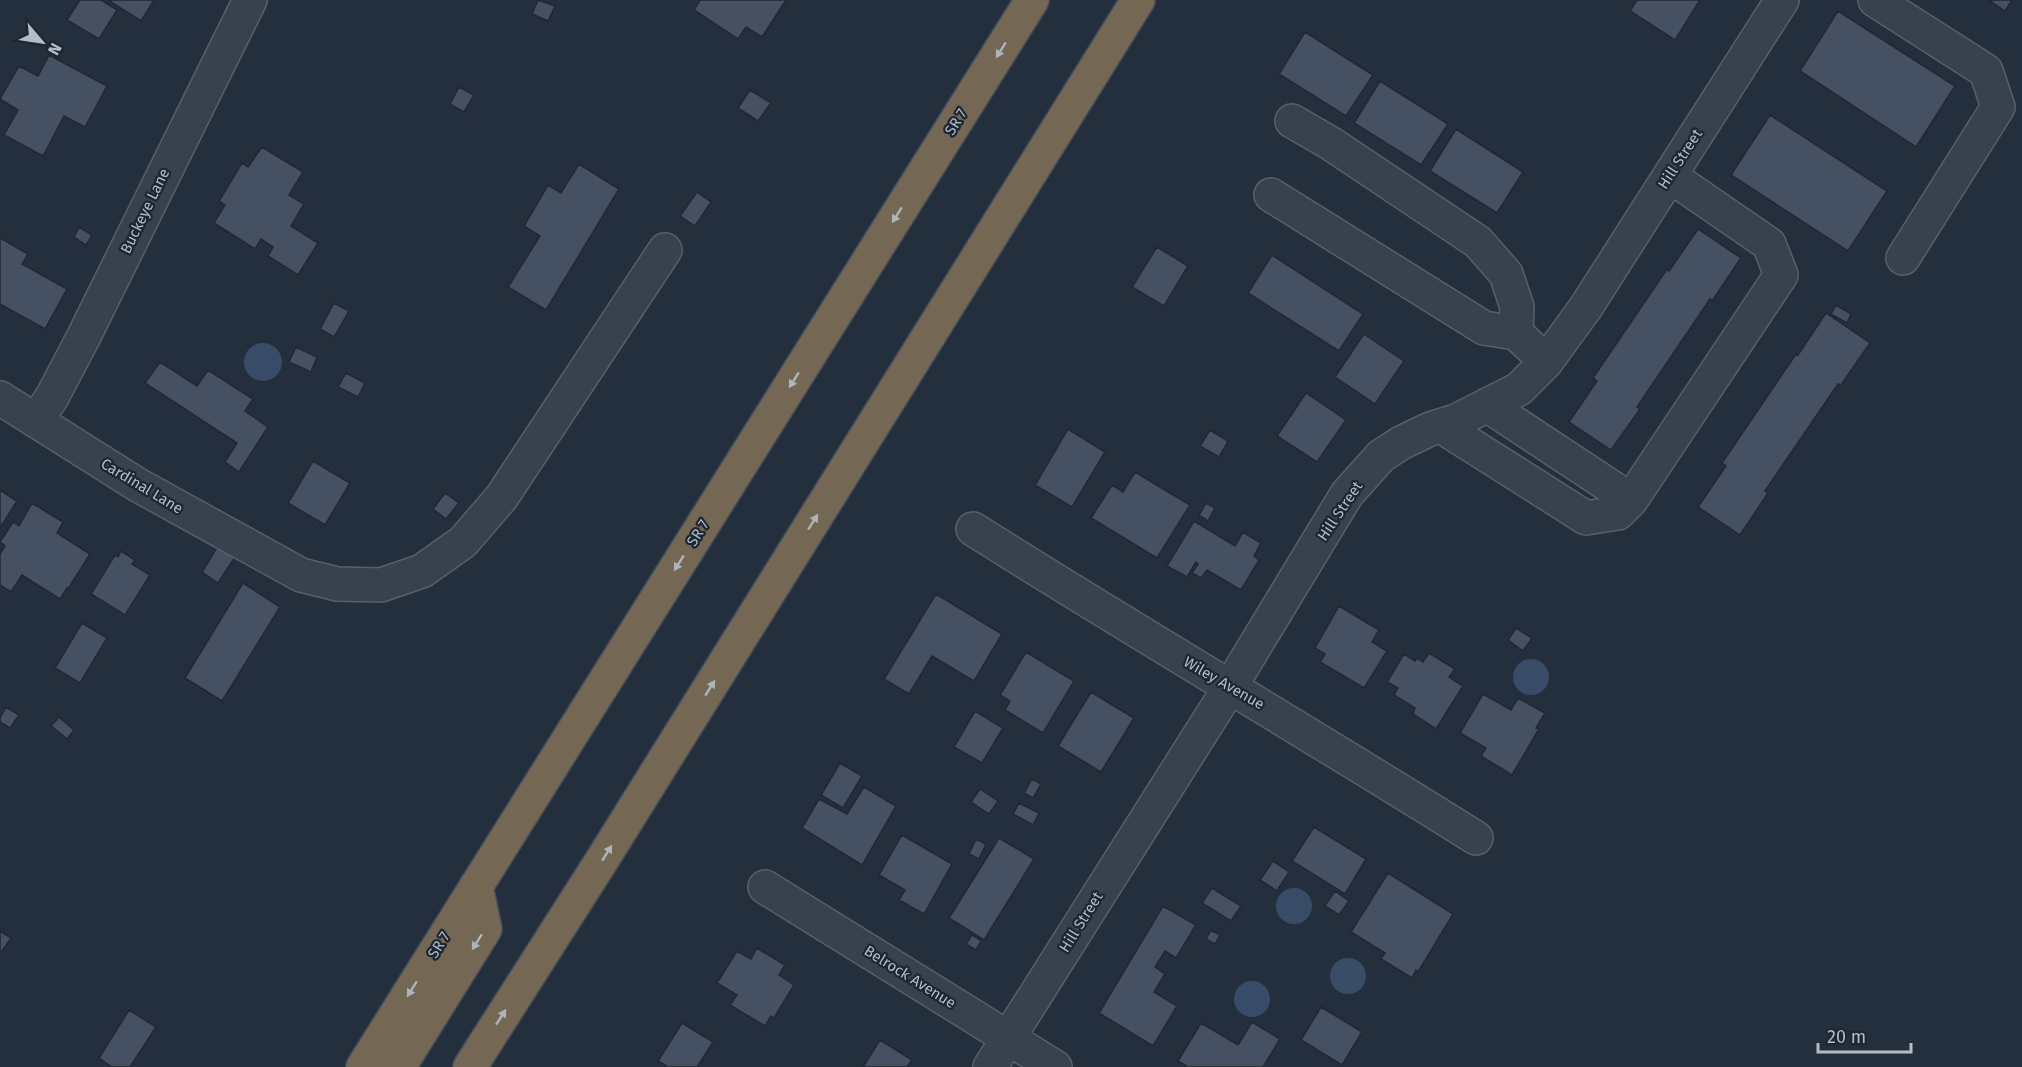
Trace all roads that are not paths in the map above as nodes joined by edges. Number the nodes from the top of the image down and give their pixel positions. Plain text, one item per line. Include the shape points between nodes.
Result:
1 (250, 0) edge
2 (1032, 0) edge
3 (1138, 0) edge
4 (1782, 0) edge
5 (1875, 0) edge
6 (1292, 121) dead end
7 (1670, 176) junction
8 (1271, 195) dead end
9 (665, 250) dead end
10 (1903, 258) dead end
11 (1516, 333) junction
12 (1546, 362) junction
13 (0, 398) edge
14 (1487, 405) junction
15 (36, 421) junction
16 (1441, 426) junction
17 (1631, 500) junction
18 (972, 529) dead end
19 (1230, 687) junction
20 (1476, 838) dead end
21 (476, 886) junction
22 (765, 887) dead end
23 (1007, 1039) junction
24 (363, 1067) edge
25 (399, 1067) edge
26 (470, 1067) edge
27 (990, 1067) edge
28 (1055, 1067) edge

1 - 15 street, Buckeye Lane via 83,338
2 -> 21 highway, SR 7 / SR 7
26 -> 3 highway
4 - 7 street, Hill Street
5 - 10 street via 1986,71 1998,107
6 - 11 street via 1478,242 1506,274 1516,307
7 - 12 street, Hill Street
7 - 17 street via 1769,244 1781,275
8 - 11 street via 1484,328
9 - 15 street, Cardinal Lane via 501,498 463,542 422,571 381,585 338,584 301,575 138,485
11 - 12 street
12 - 14 street, Hill Street via 1519,390
13 - 15 street
14 - 16 street, Hill Street
14 - 17 street
16 - 17 street via 1586,518 1618,513
16 - 19 street, Hill Street via 1381,456 1347,494
18 - 19 street, Wiley Avenue
19 - 20 street, Wiley Avenue
19 - 23 street, Hill Street
21 -> 24 highway, SR 7 / SR 7
21 -> 25 highway via 485,929
22 - 23 street, Belrock Avenue
23 - 27 street, Hill Street
23 - 28 street, Belrock Avenue

